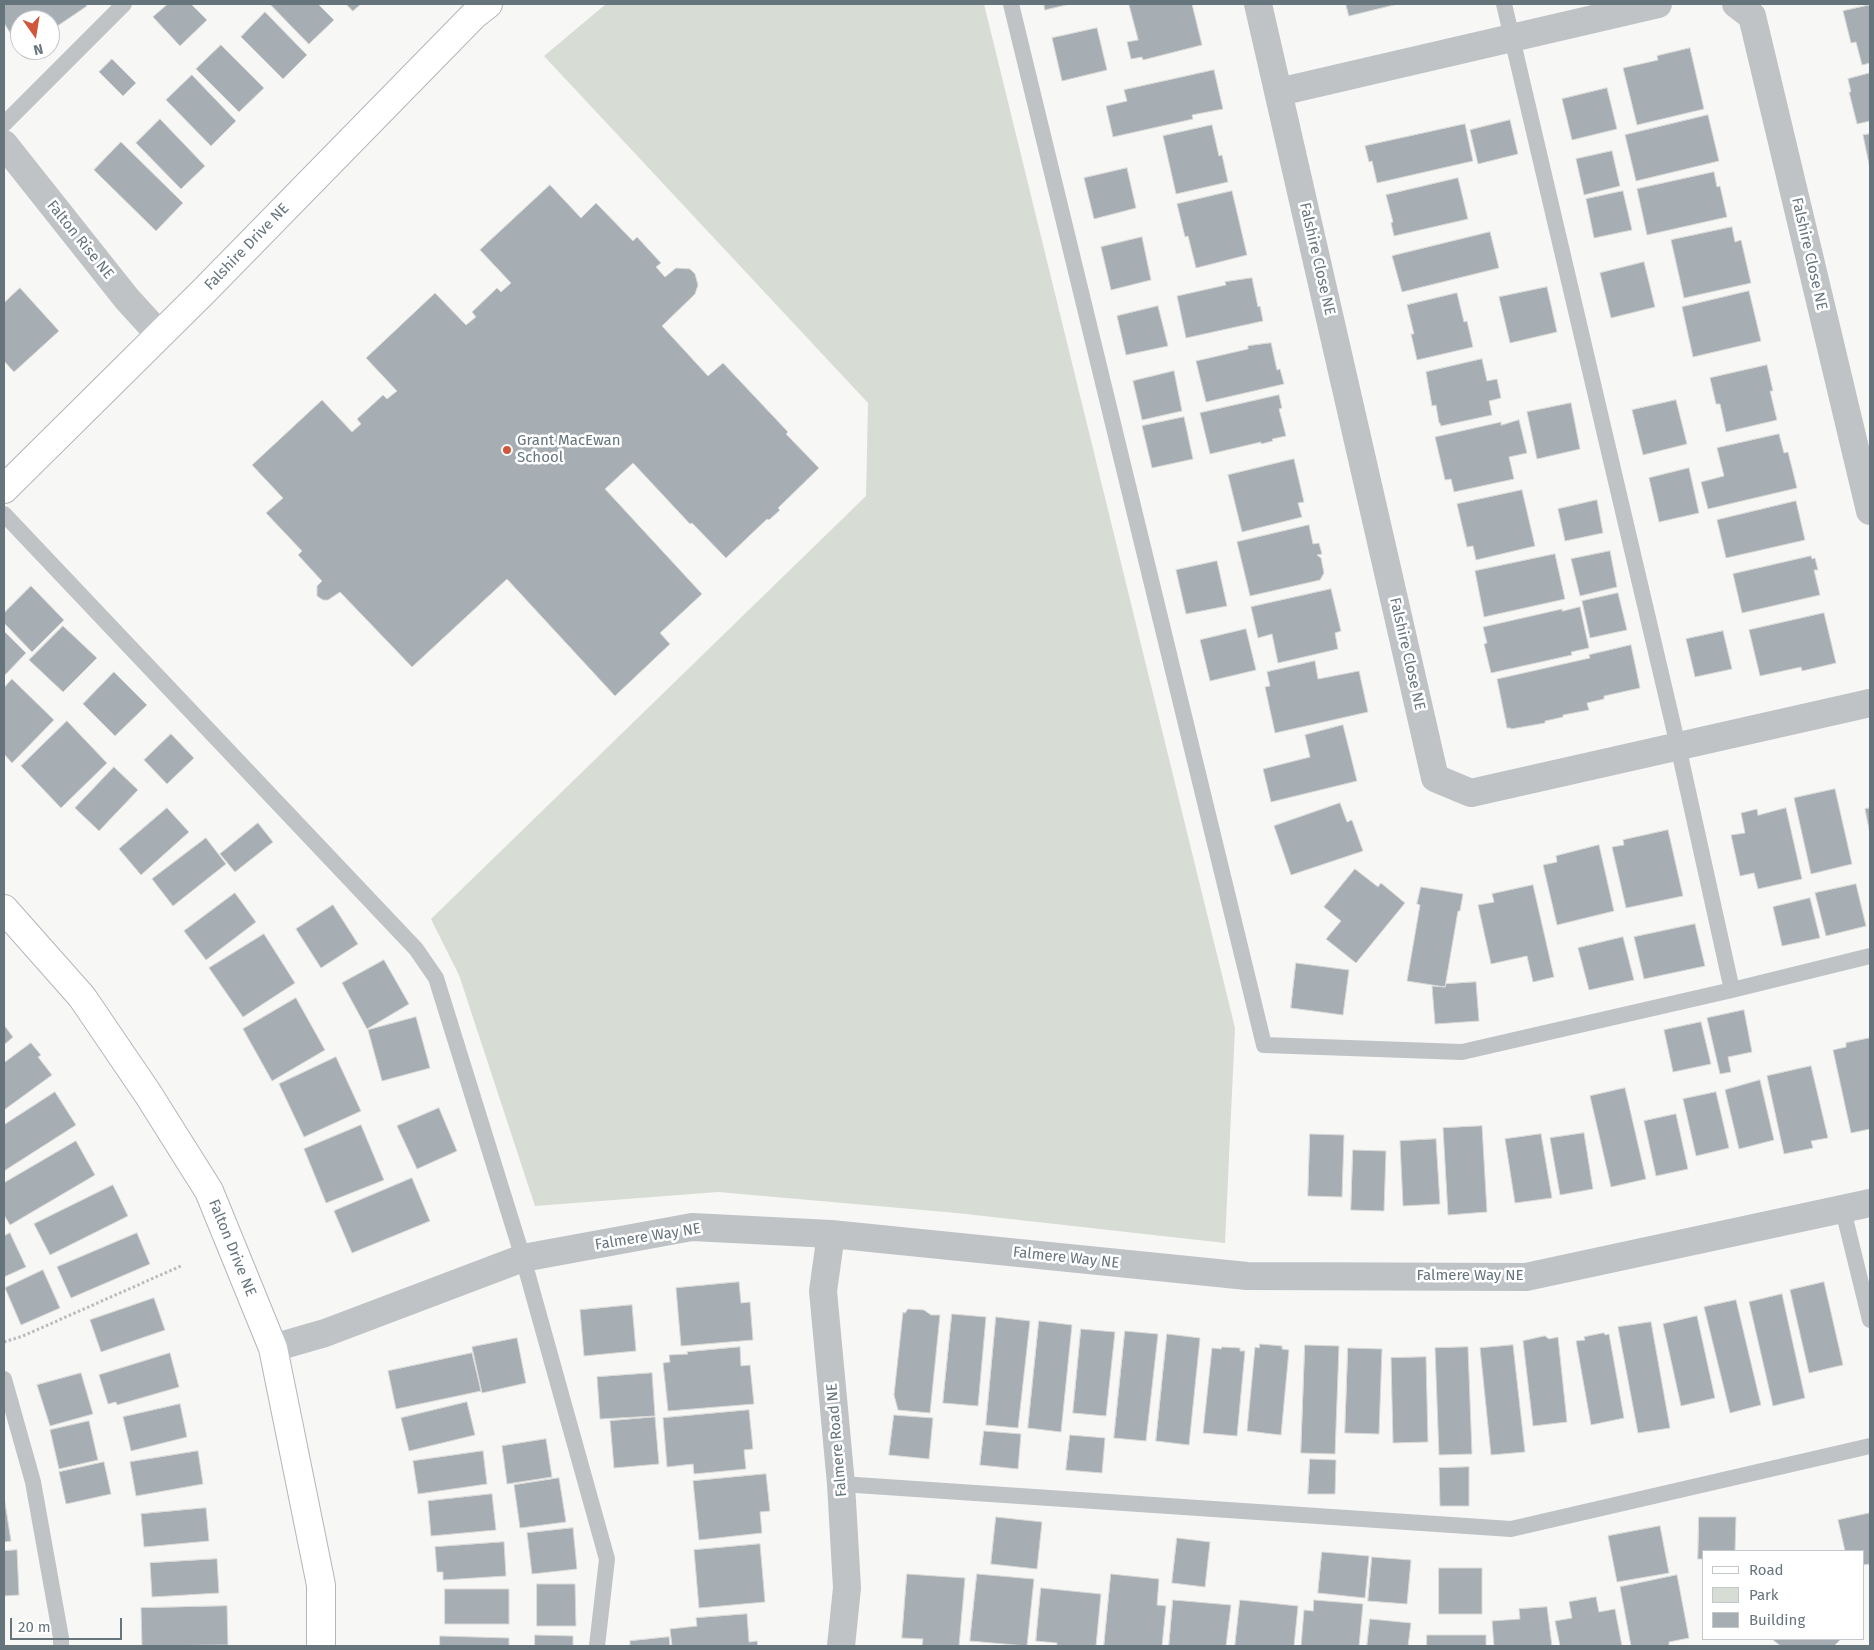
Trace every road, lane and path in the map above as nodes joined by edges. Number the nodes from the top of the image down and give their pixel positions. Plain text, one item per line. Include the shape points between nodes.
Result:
1 (124, 4) edge
2 (488, 4) edge
3 (1010, 4) edge
4 (1258, 4) edge
5 (1504, 4) edge
6 (1658, 4) edge
7 (1736, 4) edge
8 (1512, 38) junction
9 (1279, 92) junction
10 (4, 124) edge
11 (4, 144) edge
12 (160, 334) junction
13 (4, 489) edge
14 (1870, 511) edge
15 (4, 514) edge
16 (1870, 702) edge
17 (1678, 746) junction
18 (4, 909) edge
19 (1870, 956) edge
20 (1732, 990) junction
21 (1870, 1203) edge
22 (1843, 1210) junction
23 (831, 1234) junction
24 (523, 1258) junction
25 (183, 1265) dead end
26 (1870, 1320) edge
27 (4, 1342) edge
28 (273, 1348) junction
29 (4, 1379) edge
30 (1870, 1446) edge
31 (841, 1484) junction
32 (61, 1646) edge
33 (321, 1646) edge
34 (598, 1646) edge
35 (841, 1646) edge

1 - 10 lane
2 - 12 street, Falshire Drive NE
3 - 20 lane via 1264,1045 1462,1052
4 - 9 street, Falshire Close NE
5 - 8 lane
6 - 8 street
7 - 14 street, Falshire Close NE via 1752,16
8 - 9 street
8 - 17 lane
9 - 17 street, Falshire Close NE via 1435,778 1472,794
11 - 12 street, Falton Rise NE via 127,299
12 - 13 street, Falshire Drive NE
15 - 24 lane via 416,949 436,978
16 - 17 street, Falshire Close NE
17 - 20 lane
18 - 28 street, Falton Drive NE via 82,996 209,1191
19 - 20 lane
21 - 22 street, Falmere Way NE
22 - 23 street, Falmere Way NE via 1526,1277 1247,1276
22 - 26 lane
23 - 24 street, Falmere Way NE via 692,1227
23 - 31 street, Falmere Road NE via 823,1291
24 - 28 street, Falmere Way NE via 325,1333
24 - 34 lane via 607,1560
25 - 27 path
28 - 33 street, Falton Drive NE via 321,1585
29 - 32 lane via 33,1482
30 - 31 lane via 1510,1529
31 - 35 street, Falmere Road NE via 847,1588

